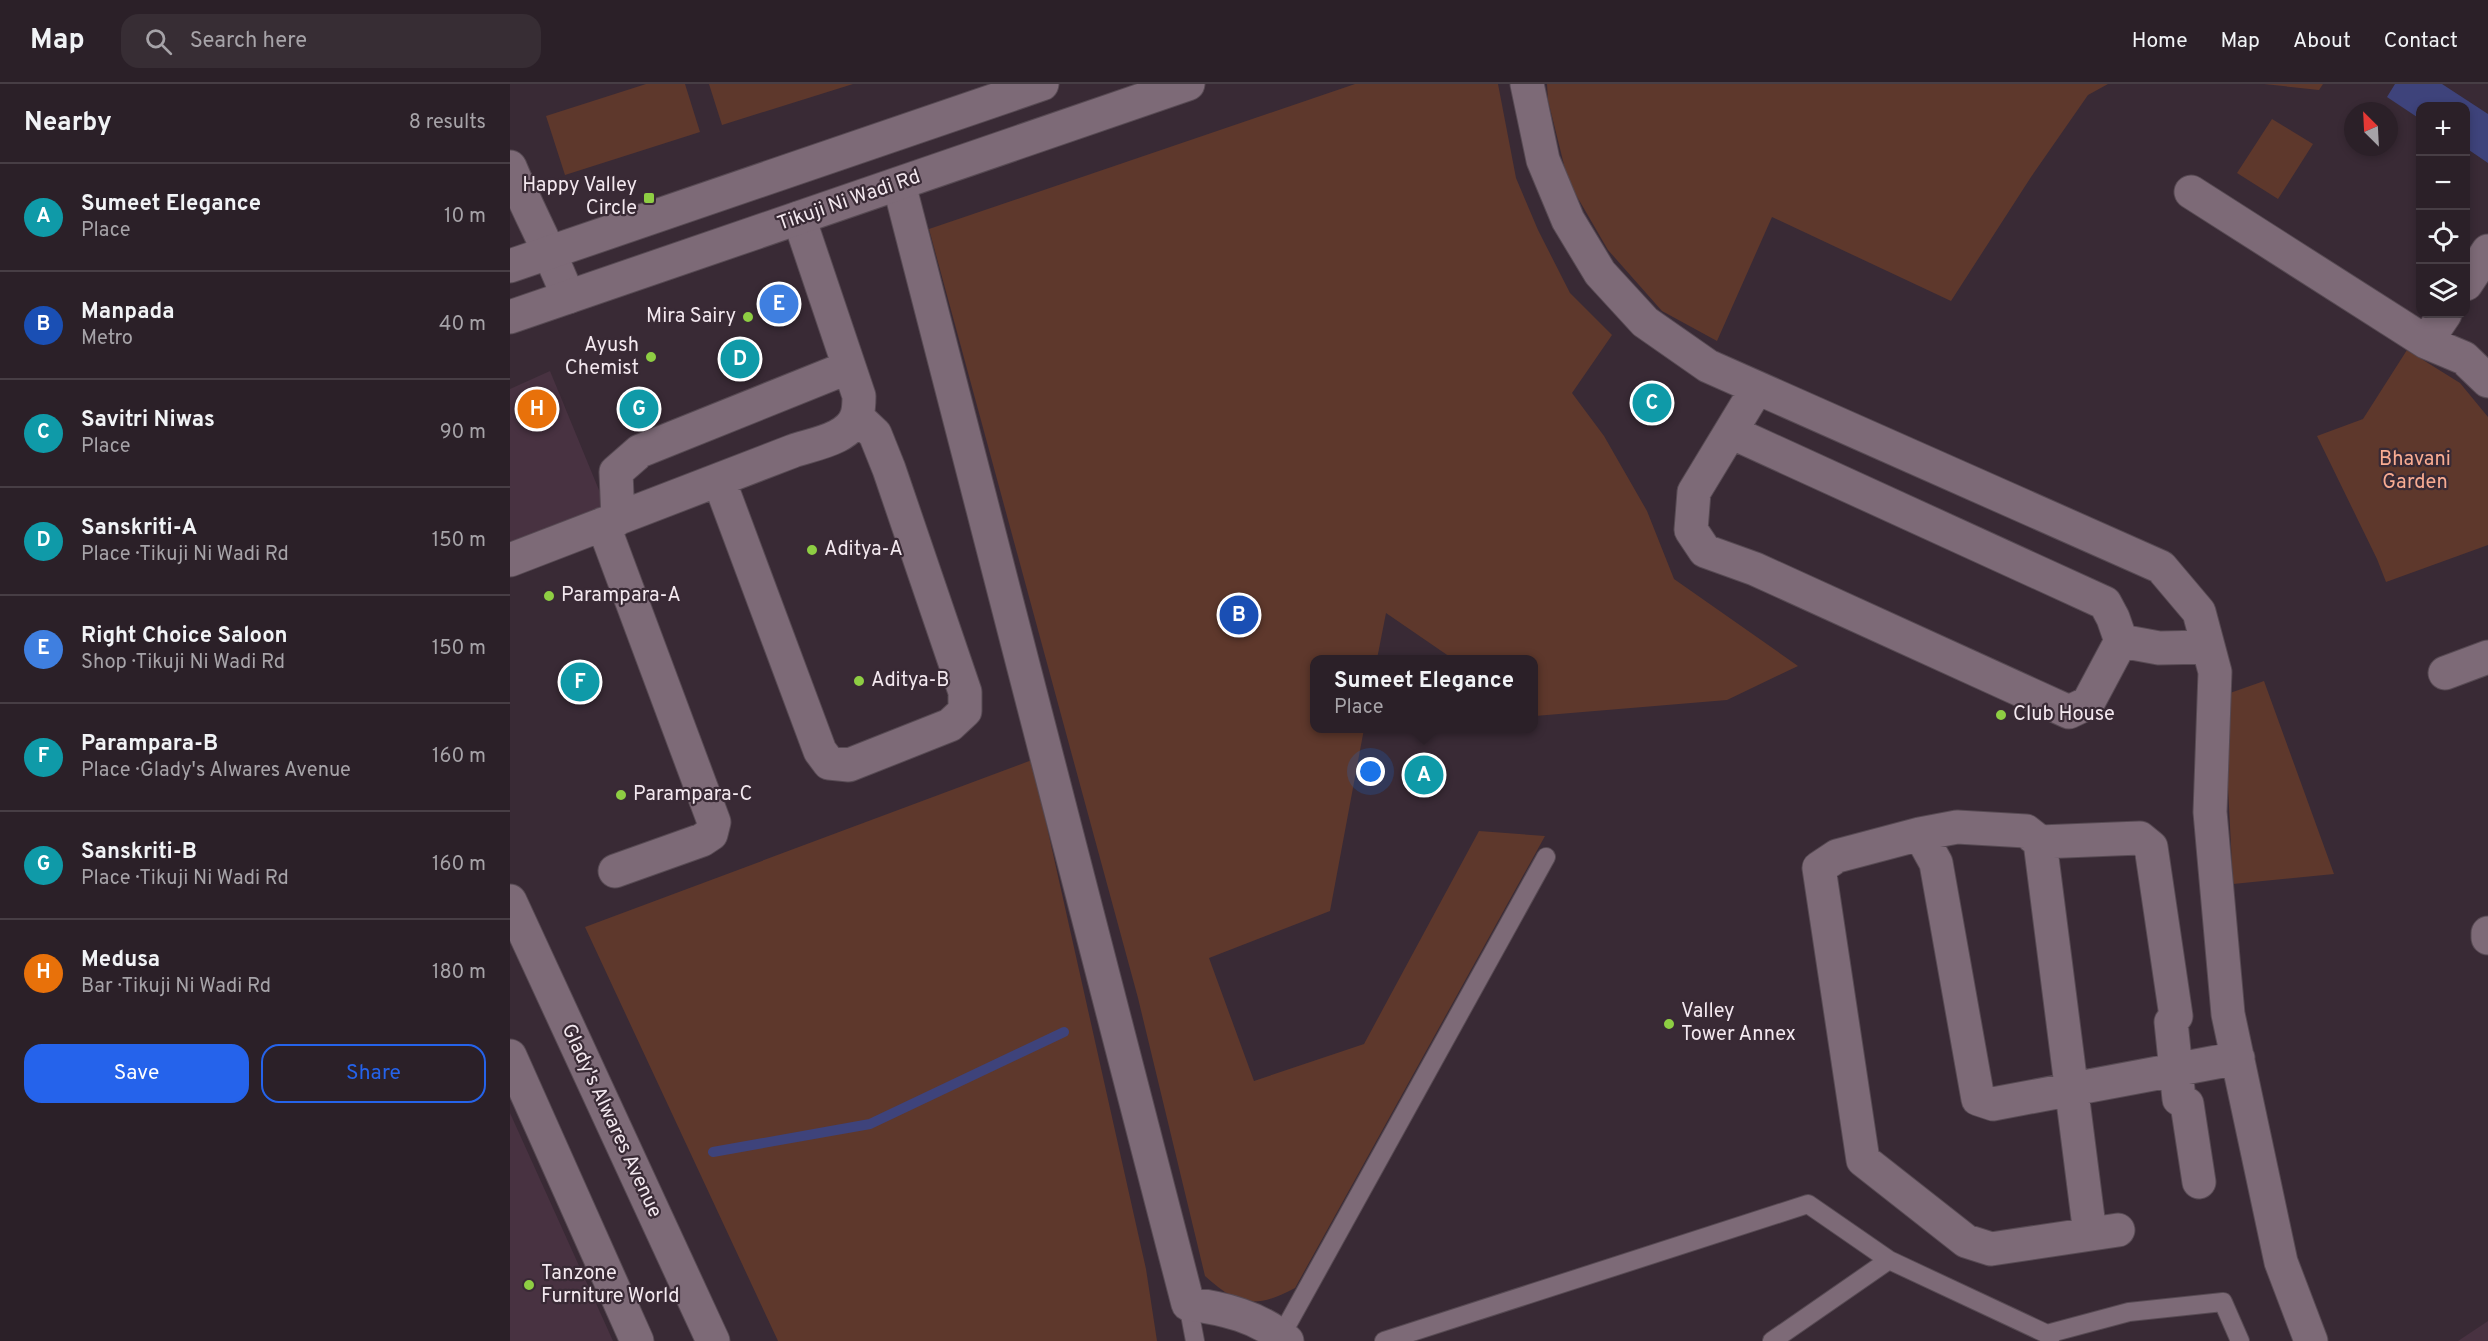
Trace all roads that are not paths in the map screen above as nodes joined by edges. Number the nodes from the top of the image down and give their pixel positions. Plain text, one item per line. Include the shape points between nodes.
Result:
1 (1042, 84) edge
2 (1188, 84) edge
3 (1527, 84) edge
4 (512, 176) edge
5 (899, 184) junction
6 (2191, 192) dead end
7 (800, 218) junction
8 (2488, 251) edge
9 (551, 252) junction
10 (510, 266) edge
11 (2470, 278) edge
12 (568, 297) junction
13 (510, 317) edge
14 (2442, 318) edge
15 (2426, 342) junction
16 (849, 367) junction
17 (2486, 376) edge
18 (1757, 388) junction
19 (857, 417) junction
20 (1731, 432) junction
21 (719, 480) junction
22 (611, 522) junction
23 (510, 560) edge
24 (2121, 640) junction
25 (2208, 647) junction
26 (2488, 657) edge
27 (2445, 673) dead end
28 (1920, 834) junction
29 (2040, 842) junction
30 (1546, 857) dead end
31 (615, 872) dead end
32 (510, 901) edge
33 (2488, 933) edge
34 (2488, 938) edge
35 (510, 1056) edge
36 (2238, 1058) junction
37 (2176, 1069) junction
38 (2070, 1089) junction
39 (2199, 1182) dead end
40 (1889, 1260) junction
41 (1188, 1304) junction
42 (1284, 1338) edge
43 (2048, 1338) edge
44 (709, 1340) edge
45 (637, 1341) edge
46 (1195, 1341) edge
47 (1383, 1341) edge
48 (1772, 1341) edge
49 (2240, 1341) edge
50 (2311, 1341) edge

1 - 9 street
2 - 5 street, Tikuji Ni Wadi Rd
3 - 18 street via 1543,160 1568,220 1600,273 1645,322 1708,366
4 - 9 street
5 - 7 street, Tikuji Ni Wadi Rd
5 - 41 street
6 - 15 street
7 - 12 street, Tikuji Ni Wadi Rd
7 - 16 street
8 - 11 street
9 - 10 street
9 - 12 street
12 - 13 street, Tikuji Ni Wadi Rd
14 - 15 street
15 - 17 street via 2464,358
16 - 19 street via 859,396
16 - 22 street via 640,451 616,472
18 - 20 street
18 - 25 street via 2161,567 2199,612
19 - 21 street via 836,436
19 - 21 street via 875,434 889,469 965,692 965,711 950,725 849,765 829,763 820,751
20 - 24 street via 2105,603
20 - 24 street via 1694,492 1691,530 1705,551 1755,569 2069,712 2088,703
21 - 22 street
22 - 23 street
22 - 31 street via 714,822 711,834 702,840
24 - 25 street via 2158,648
25 - 36 street via 2215,672 2210,812 2228,1014
26 - 27 street
28 - 29 street via 1957,827 2014,830 2026,831
28 - 38 street via 1936,863 1978,1099 1993,1104
28 - 38 street via 1837,856 1819,868 1863,1160 1966,1241 1991,1249 2104,1232
29 - 37 street via 2140,838 2151,847 2176,1016 2171,1022
29 - 38 street
30 - 42 lane
32 - 44 street, Glady's Alwares Avenue
33 - 34 street
35 - 45 street
36 - 37 street
36 - 50 street via 2281,1262
37 - 38 street
37 - 39 street via 2179,1099 2187,1104
40 - 43 lane
40 - 47 lane via 1808,1204
40 - 48 lane
41 - 42 street via 1221,1308 1253,1319
41 - 46 lane
43 - 49 lane via 2129,1312 2223,1302

